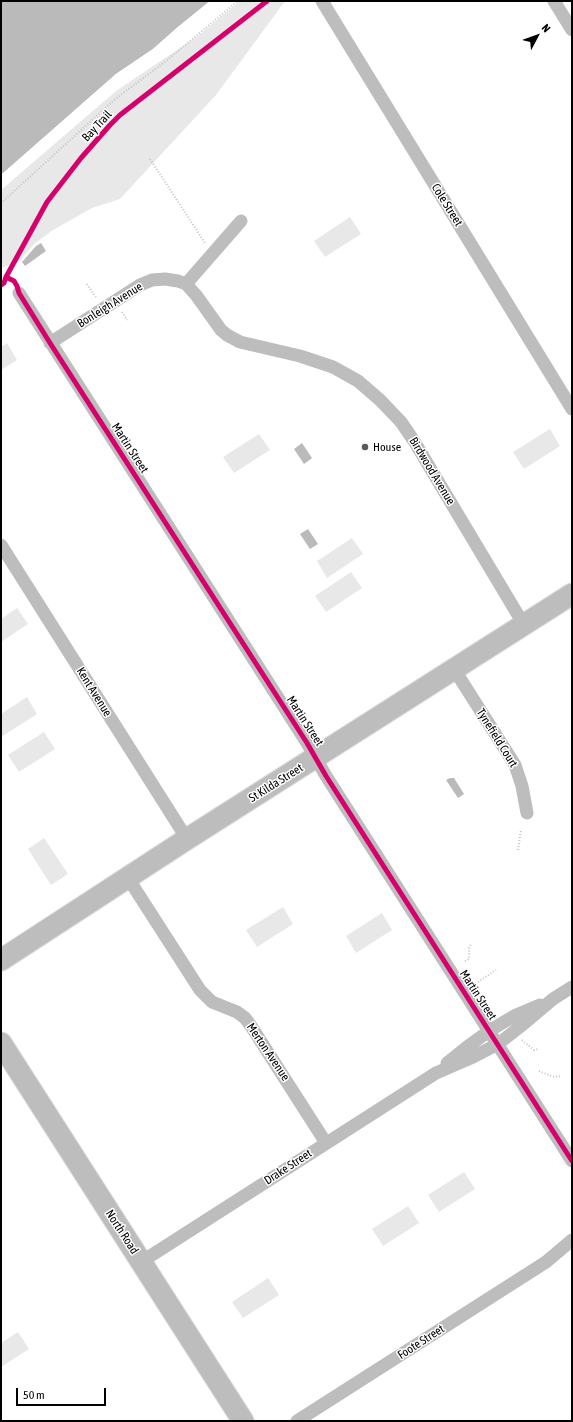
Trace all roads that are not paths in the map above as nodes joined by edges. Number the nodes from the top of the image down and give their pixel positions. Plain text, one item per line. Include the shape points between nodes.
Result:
1 (322, 1) edge
2 (554, 1) edge
3 (572, 30) edge
4 (241, 221) dead end
5 (186, 284) junction
6 (19, 293) dead end
7 (50, 343) junction
8 (572, 409) edge
9 (1, 545) edge
10 (572, 594) edge
11 (524, 625) junction
12 (454, 669) junction
13 (316, 758) junction
14 (527, 813) dead end
15 (187, 839) junction
16 (128, 878) junction
17 (1, 960) edge
18 (572, 987) edge
19 (553, 999) junction
20 (489, 1031) junction
21 (1, 1043) edge
22 (498, 1044) junction
23 (436, 1073) junction
24 (326, 1143) junction
25 (572, 1161) edge
26 (572, 1240) edge
27 (572, 1250) edge
28 (142, 1262) junction
29 (546, 1262) junction
30 (243, 1421) edge
31 (296, 1421) edge

1 - 8 street, Cole Street
2 - 3 street
4 - 5 street
5 - 7 street, Bonleigh Avenue via 165,279 152,280 140,285
5 - 11 street, Birdwood Avenue via 227,335 240,342 300,356 333,367 358,381 380,400 401,422 414,441
6 - 7 street, Martin Street
7 - 13 street, Martin Street
9 - 15 street, Kent Avenue
10 - 11 main road, St Kilda Street
11 - 12 main road, St Kilda Street
12 - 13 main road, St Kilda Street
12 - 14 street, Tynefield Court via 515,765
13 - 15 main road, St Kilda Street
13 - 20 street, Martin Street
15 - 16 main road, St Kilda Street
16 - 17 main road, St Kilda Street
16 - 24 street, Merton Avenue via 200,990 212,1002 237,1012 251,1026
18 - 19 street, Drake Street
19 - 20 street, Drake Street via 514,1016
19 - 22 street, Drake Street
20 - 22 street, Martin Street
20 - 23 street, Drake Street
21 - 28 main road, North Road
22 - 23 street, Drake Street
22 - 25 street, Martin Street
23 - 24 street, Drake Street
24 - 28 street, Drake Street
26 - 29 street, Foote Street
27 - 29 street, Foote Street
28 - 30 main road, North Road
29 - 31 street, Foote Street

